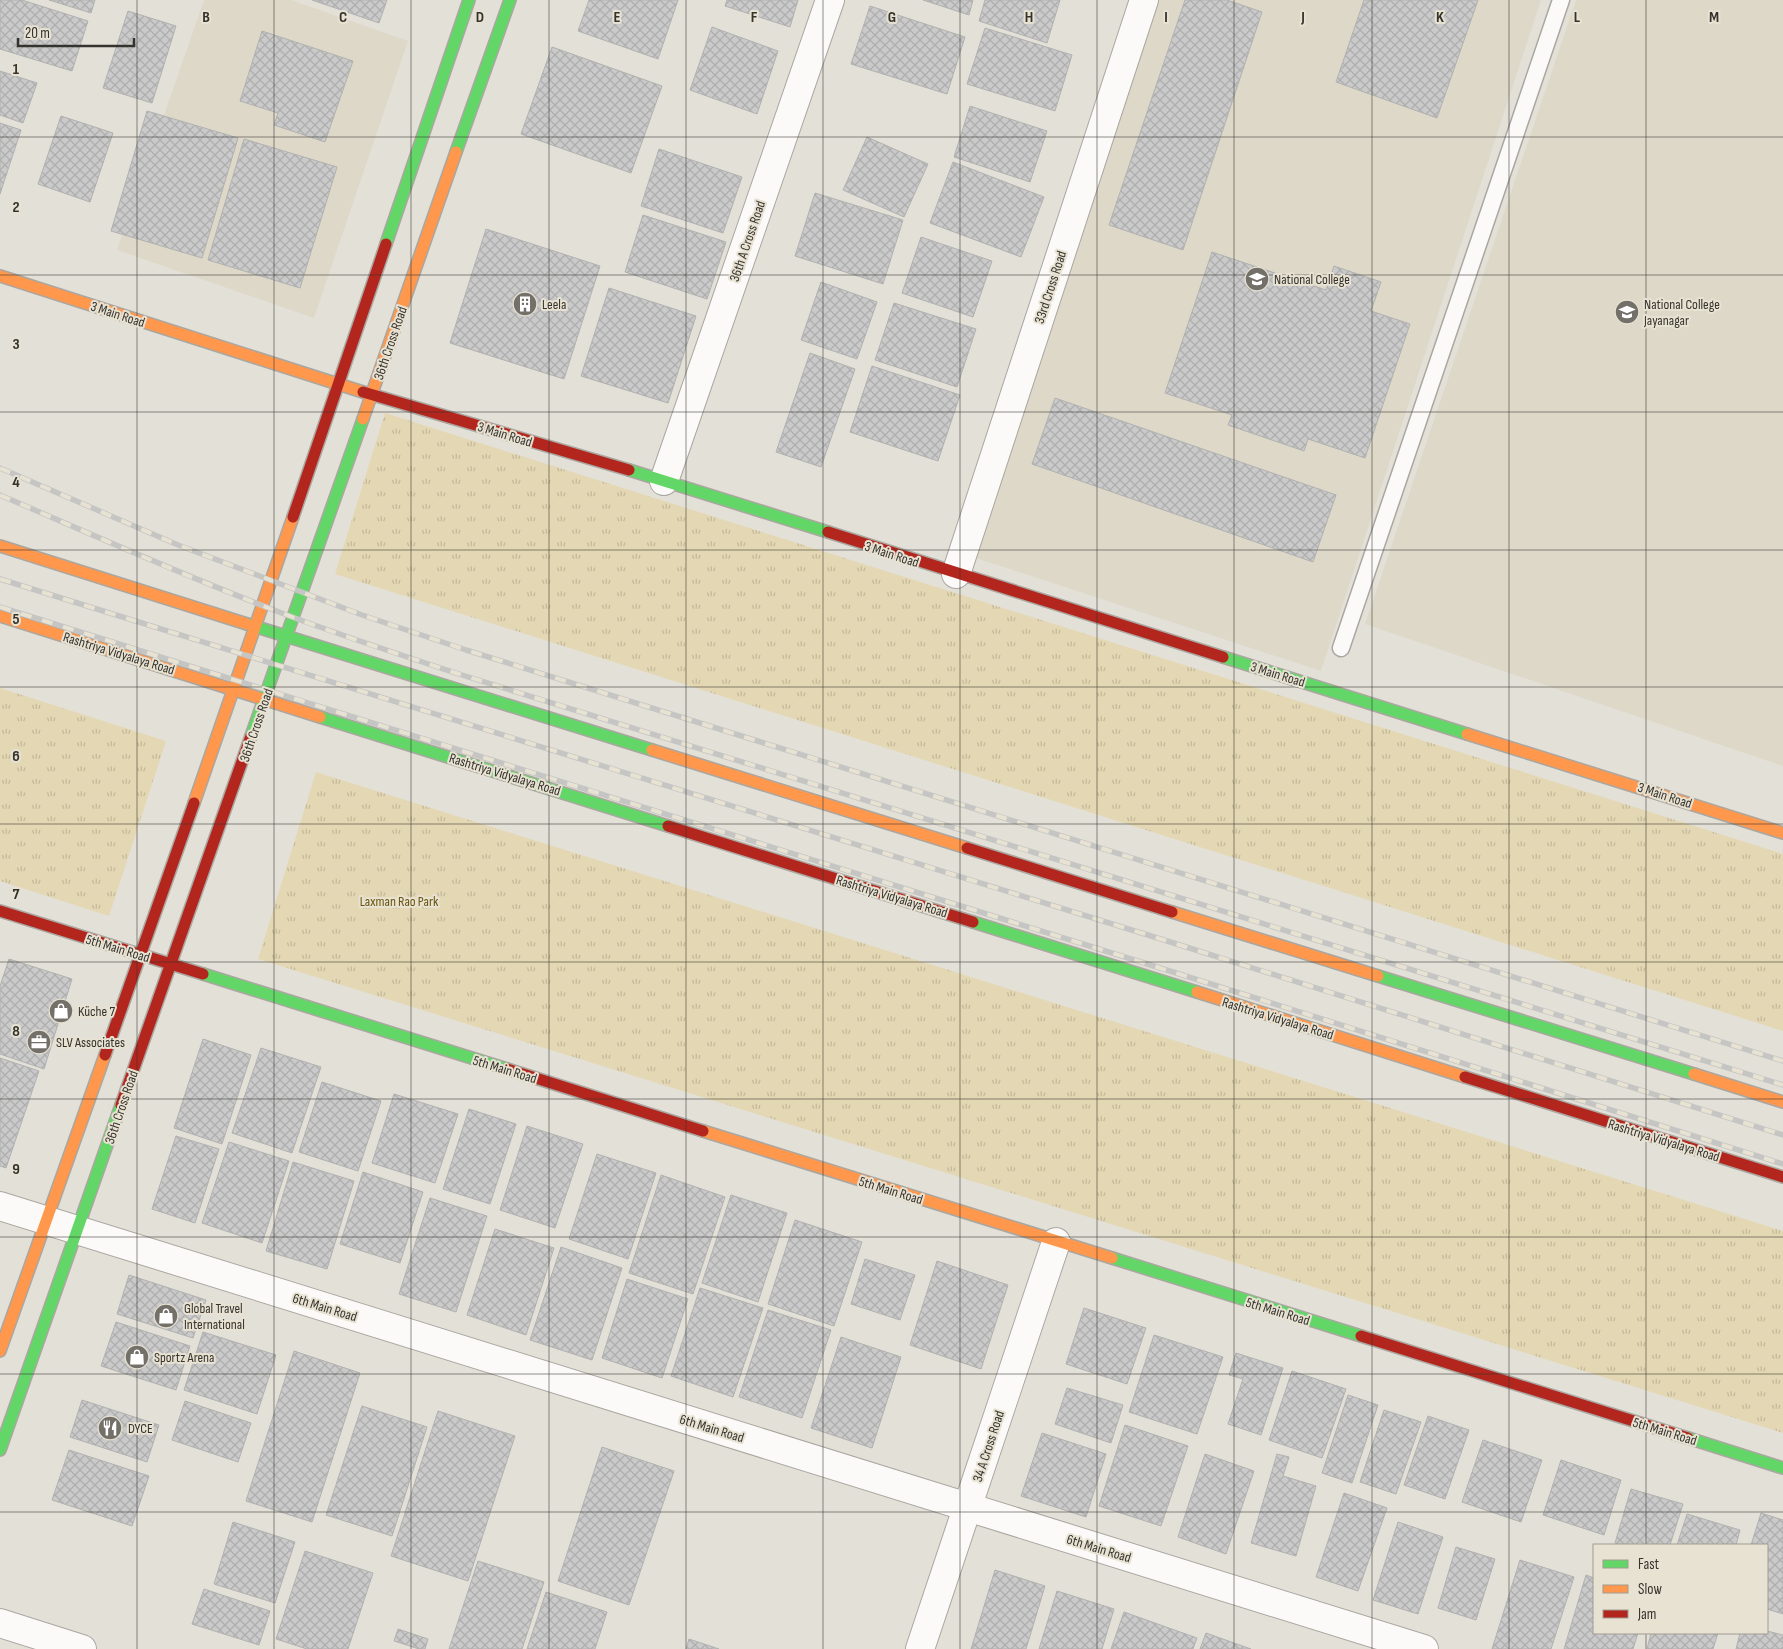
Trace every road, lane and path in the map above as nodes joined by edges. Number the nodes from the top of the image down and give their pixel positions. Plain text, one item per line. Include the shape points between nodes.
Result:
1 (468, 0) edge
2 (510, 0) edge
3 (830, 0) edge
4 (1144, 0) edge
5 (1561, 0) edge
6 (0, 276) edge
7 (337, 384) junction
8 (372, 394) junction
9 (664, 481) junction
10 (0, 546) edge
11 (956, 574) junction
12 (0, 616) edge
13 (254, 626) junction
14 (287, 636) junction
15 (1341, 648) dead end
16 (234, 689) junction
17 (265, 699) junction
18 (1783, 833) edge
19 (0, 911) edge
20 (140, 955) junction
21 (171, 964) junction
22 (1783, 1102) edge
23 (1783, 1177) edge
24 (0, 1206) edge
25 (46, 1220) junction
26 (77, 1230) junction
27 (1056, 1242) junction
28 (0, 1351) edge
29 (0, 1450) edge
30 (1783, 1468) edge
31 (968, 1507) junction
32 (0, 1623) edge
33 (82, 1649) edge
34 (920, 1649) edge
35 (1424, 1649) edge

1 - 7 main road
2 - 8 main road, 36th Cross Road
3 - 9 street, 36th A Cross Road
4 - 11 street, 33rd Cross Road
5 - 15 lane
6 - 7 main road, 3 Main Road
7 - 8 main road, 3 Main Road
7 - 13 main road
8 - 9 main road, 3 Main Road
8 - 14 main road, 36th Cross Road
9 - 11 main road, 3 Main Road
10 - 13 main road
11 - 18 main road, 3 Main Road
12 - 16 main road, Rashtriya Vidyalaya Road
13 - 14 main road
13 - 16 main road
14 - 17 main road, 36th Cross Road
14 - 22 main road
16 - 17 main road, Rashtriya Vidyalaya Road
16 - 20 main road
17 - 21 main road, 36th Cross Road
17 - 23 main road, Rashtriya Vidyalaya Road
19 - 20 main road, 5th Main Road
20 - 21 main road, 5th Main Road
20 - 25 main road
21 - 26 main road, 36th Cross Road
21 - 27 main road, 5th Main Road
24 - 25 street, 6th Main Road
25 - 26 street, 6th Main Road
25 - 28 main road
26 - 29 main road, 36th Cross Road
26 - 31 street, 6th Main Road
27 - 30 main road, 5th Main Road
27 - 31 street, 34 A Cross Road
31 - 34 street, 34 A Cross Road
31 - 35 street, 6th Main Road
32 - 33 street

